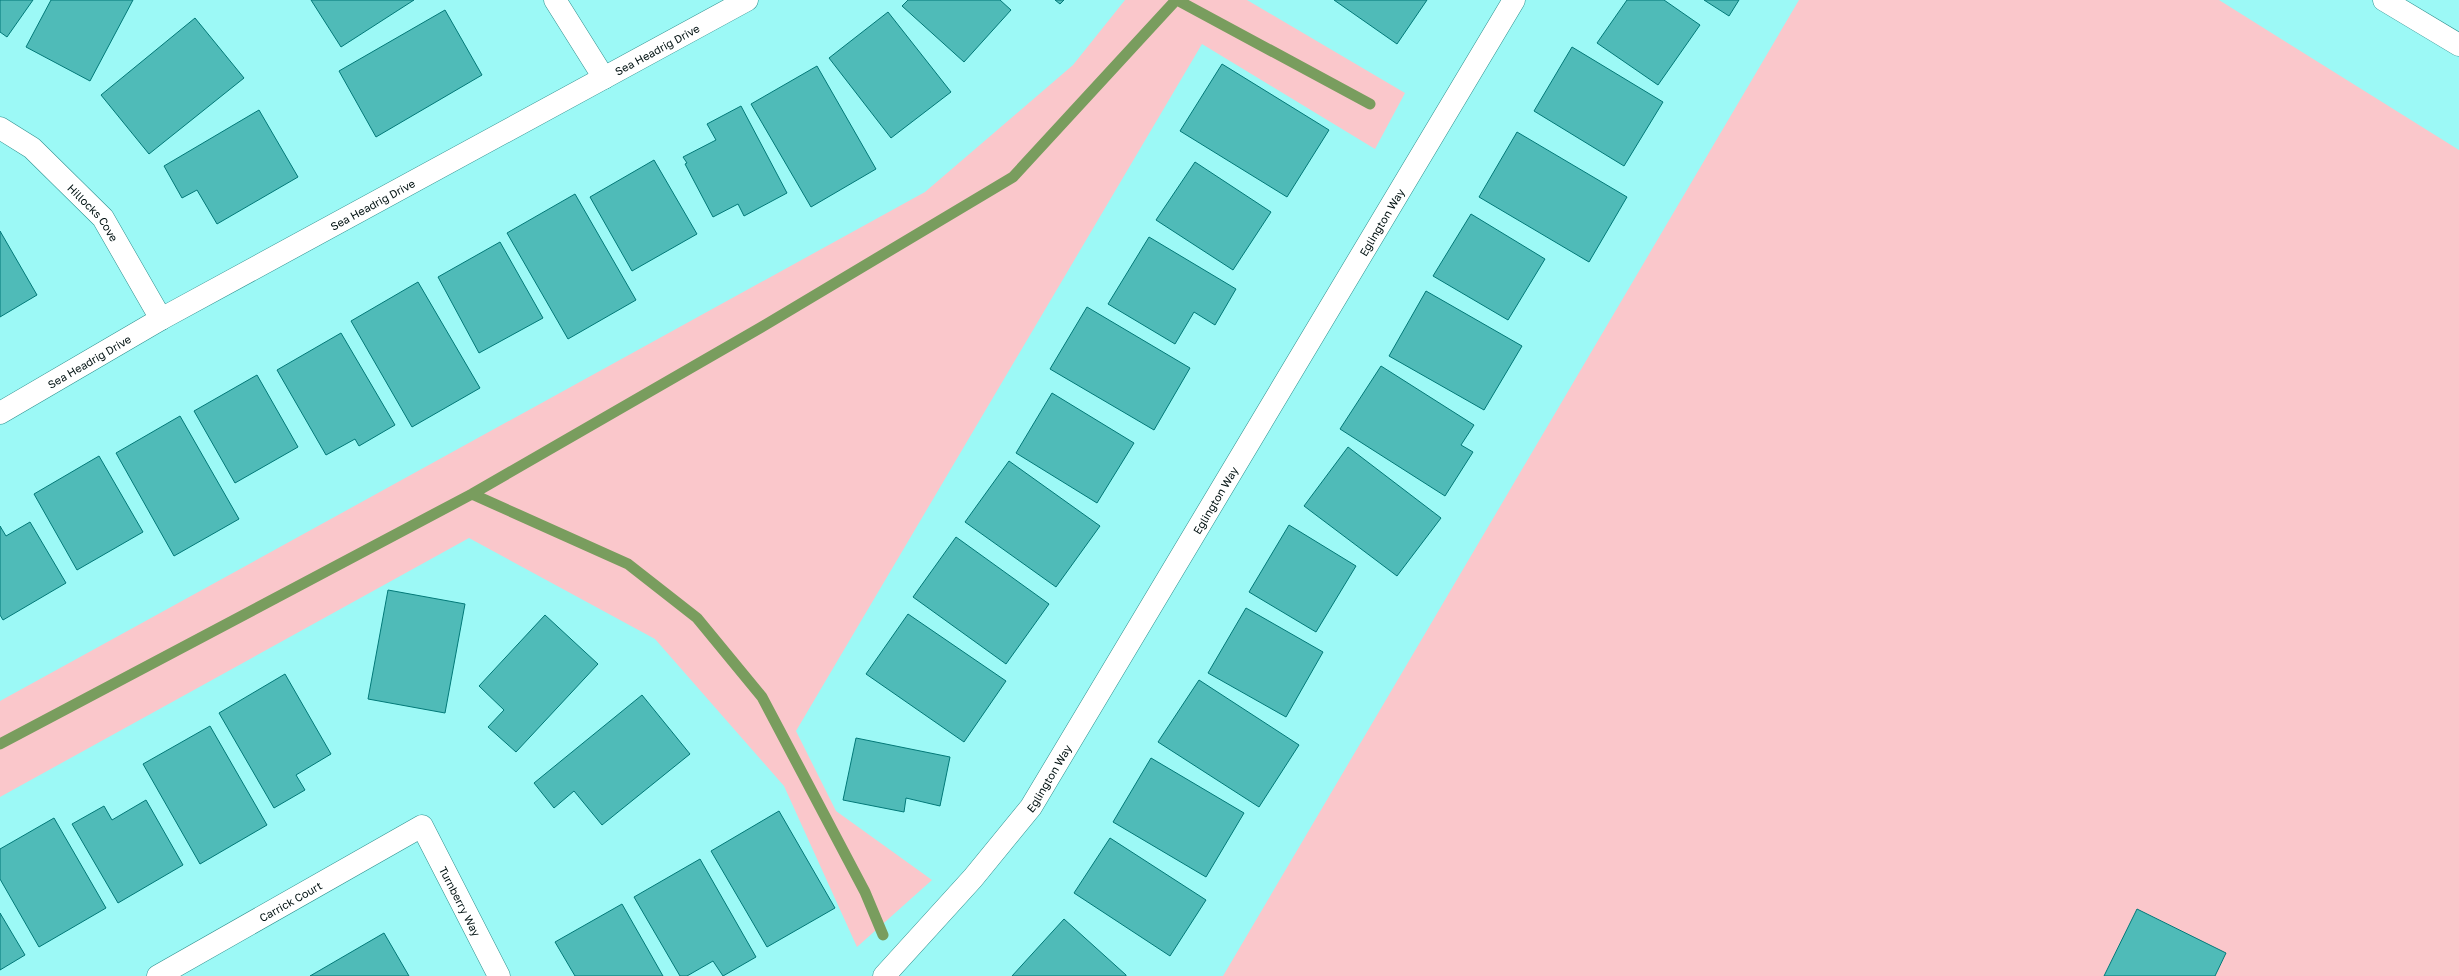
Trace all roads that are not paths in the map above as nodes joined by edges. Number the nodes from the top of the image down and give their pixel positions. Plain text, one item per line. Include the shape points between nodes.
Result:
1 (555, 0) edge
2 (747, 0) edge
3 (1514, 0) edge
4 (2384, 0) edge
5 (2459, 45) edge
6 (604, 78) junction
7 (0, 128) edge
8 (161, 319) junction
9 (0, 413) edge
10 (422, 826) joint
11 (158, 976) edge
12 (499, 976) edge
13 (884, 976) edge

1 - 6 street
2 - 6 street, Sea Headrig Drive
3 - 13 street, Eglington Way via 1031,807 973,878
4 - 5 street
6 - 8 street, Sea Headrig Drive
7 - 8 street, Hillocks Cove via 32,148 103,218
8 - 9 street, Sea Headrig Drive
10 - 11 street, Carrick Court
10 - 12 street, Turnberry Way

